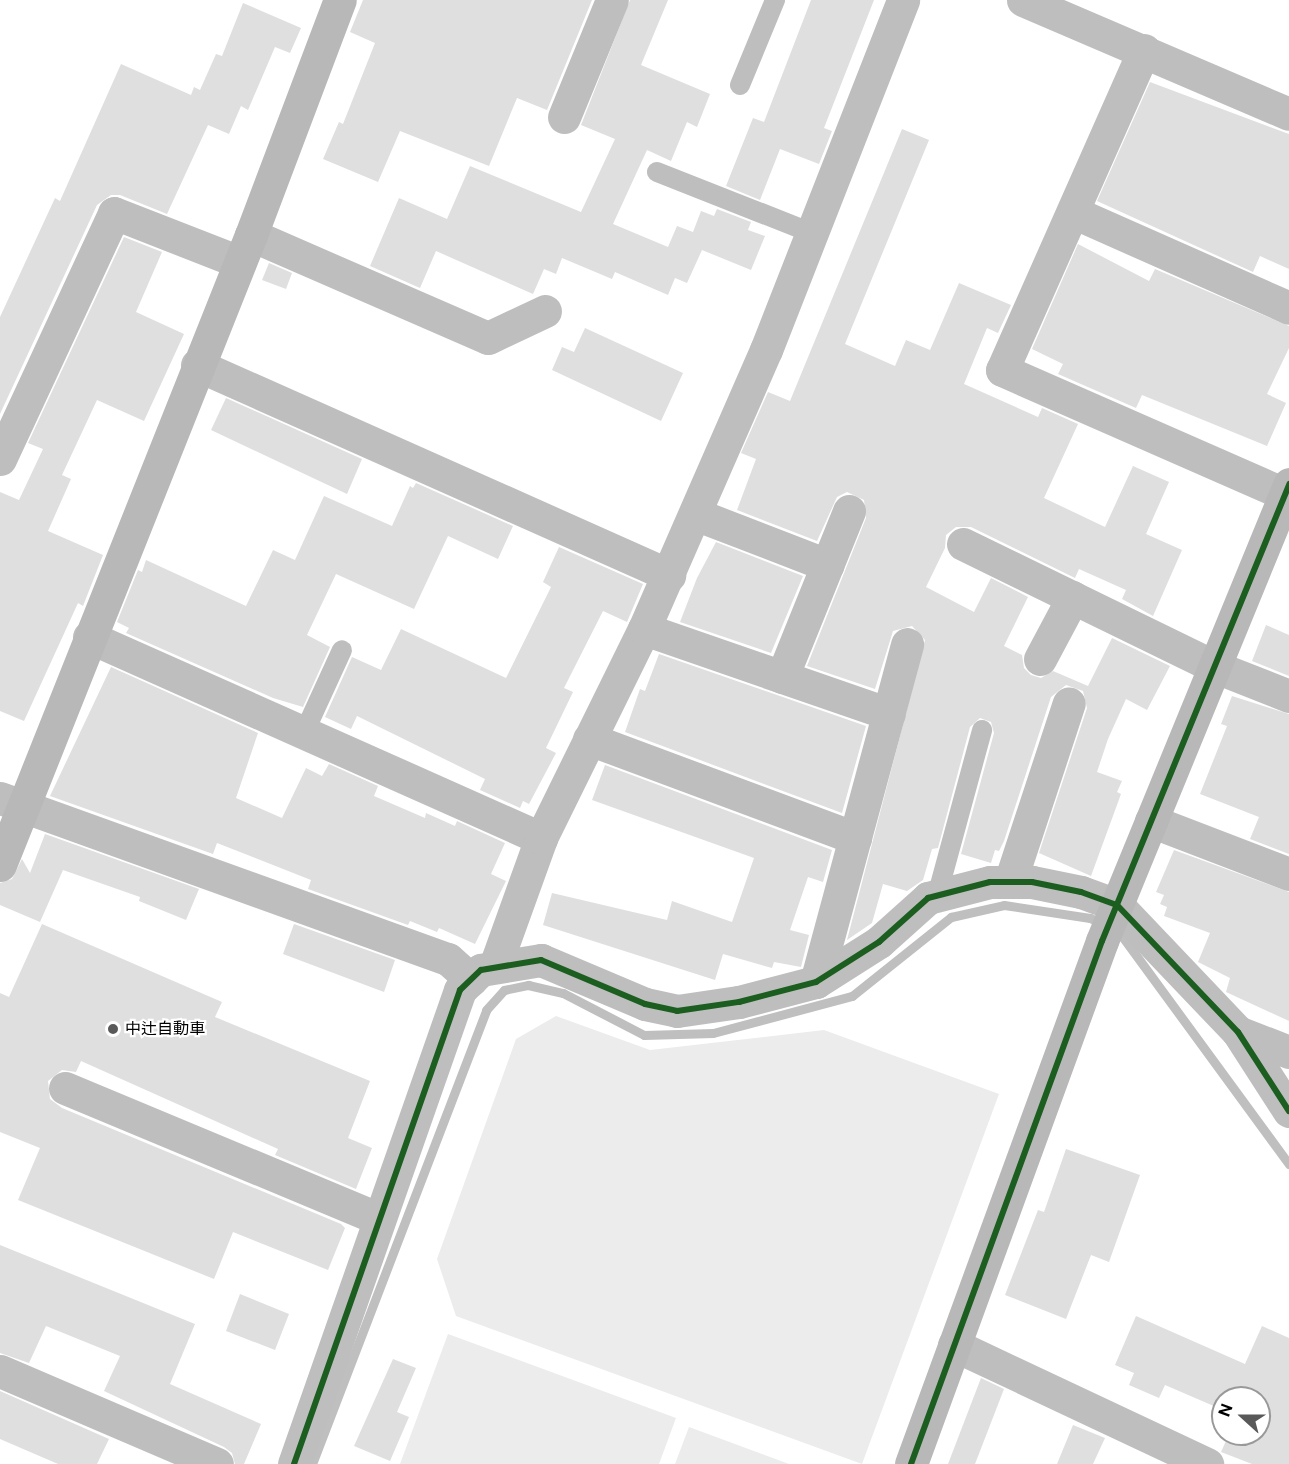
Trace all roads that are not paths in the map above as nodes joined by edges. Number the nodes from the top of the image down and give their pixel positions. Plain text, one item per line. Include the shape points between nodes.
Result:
1 (340, 0) edge
2 (612, 0) edge
3 (775, 0) edge
4 (903, 0) edge
5 (1023, 0) edge
6 (1144, 50) junction
7 (740, 86) dead end
8 (1289, 114) edge
9 (564, 117) dead end
10 (657, 172) dead end
11 (1075, 213) junction
12 (812, 233) junction
13 (245, 249) junction
14 (1289, 308) edge
15 (546, 311) dead end
16 (197, 365) junction
17 (0, 459) edge
18 (1285, 504) edge
19 (849, 511) dead end
20 (695, 514) junction
21 (963, 544) dead end
22 (827, 565) junction
23 (669, 575) junction
24 (1073, 597) junction
25 (644, 629) junction
26 (89, 637) junction
27 (907, 644) dead end
28 (342, 651) dead end
29 (1041, 658) dead end
30 (1213, 666) junction
31 (782, 677) junction
32 (1289, 696) edge
33 (1069, 703) dead end
34 (889, 714) junction
35 (982, 730) dead end
36 (303, 733) junction
37 (590, 739) junction
38 (11, 803) edge
39 (1151, 821) junction
40 (541, 838) junction
41 (855, 838) junction
42 (0, 865) edge
43 (1289, 874) edge
44 (1010, 882) junction
45 (937, 896) junction
46 (1118, 905) junction
47 (483, 973) junction
48 (816, 982) junction
49 (1238, 1032) junction
50 (1289, 1052) edge
51 (65, 1088) dead end
52 (1289, 1111) edge
53 (379, 1220) junction
54 (954, 1345) junction
55 (0, 1371) edge
56 (218, 1464) edge
57 (294, 1464) edge
58 (911, 1464) edge
59 (1207, 1464) edge

1 - 13 street
2 - 9 street
3 - 7 lane
4 - 12 street
5 - 6 street
6 - 8 street
6 - 11 street
10 - 12 lane
11 - 14 street
11 - 18 street via 1002,370
12 - 20 street
13 - 15 street via 488,338
13 - 16 street
13 - 17 street via 114,213
16 - 23 street
16 - 26 street
18 - 30 street
19 - 22 street
20 - 22 street
20 - 23 street
21 - 24 street
22 - 31 street
23 - 25 street
24 - 29 street
24 - 30 street
25 - 31 street
25 - 37 street
26 - 36 street
26 - 38 street
27 - 34 street
28 - 36 lane
30 - 32 street
30 - 39 street
31 - 34 street
33 - 44 street
34 - 41 street
35 - 45 lane
36 - 40 street
37 - 40 street
37 - 41 street
38 - 42 street
38 - 47 street
39 - 43 street
39 - 46 street
40 - 47 street
41 - 48 street
44 - 45 street via 990,882
44 - 46 street via 1032,882 1081,892
45 - 48 street via 928,898 879,942
46 - 49 street
46 - 54 street
47 - 48 street via 541,960 645,1004 677,1011 739,1002
47 - 53 street via 460,990
49 - 50 street
49 - 52 street
51 - 53 street
53 - 57 street
54 - 58 street
54 - 59 street
55 - 56 street

